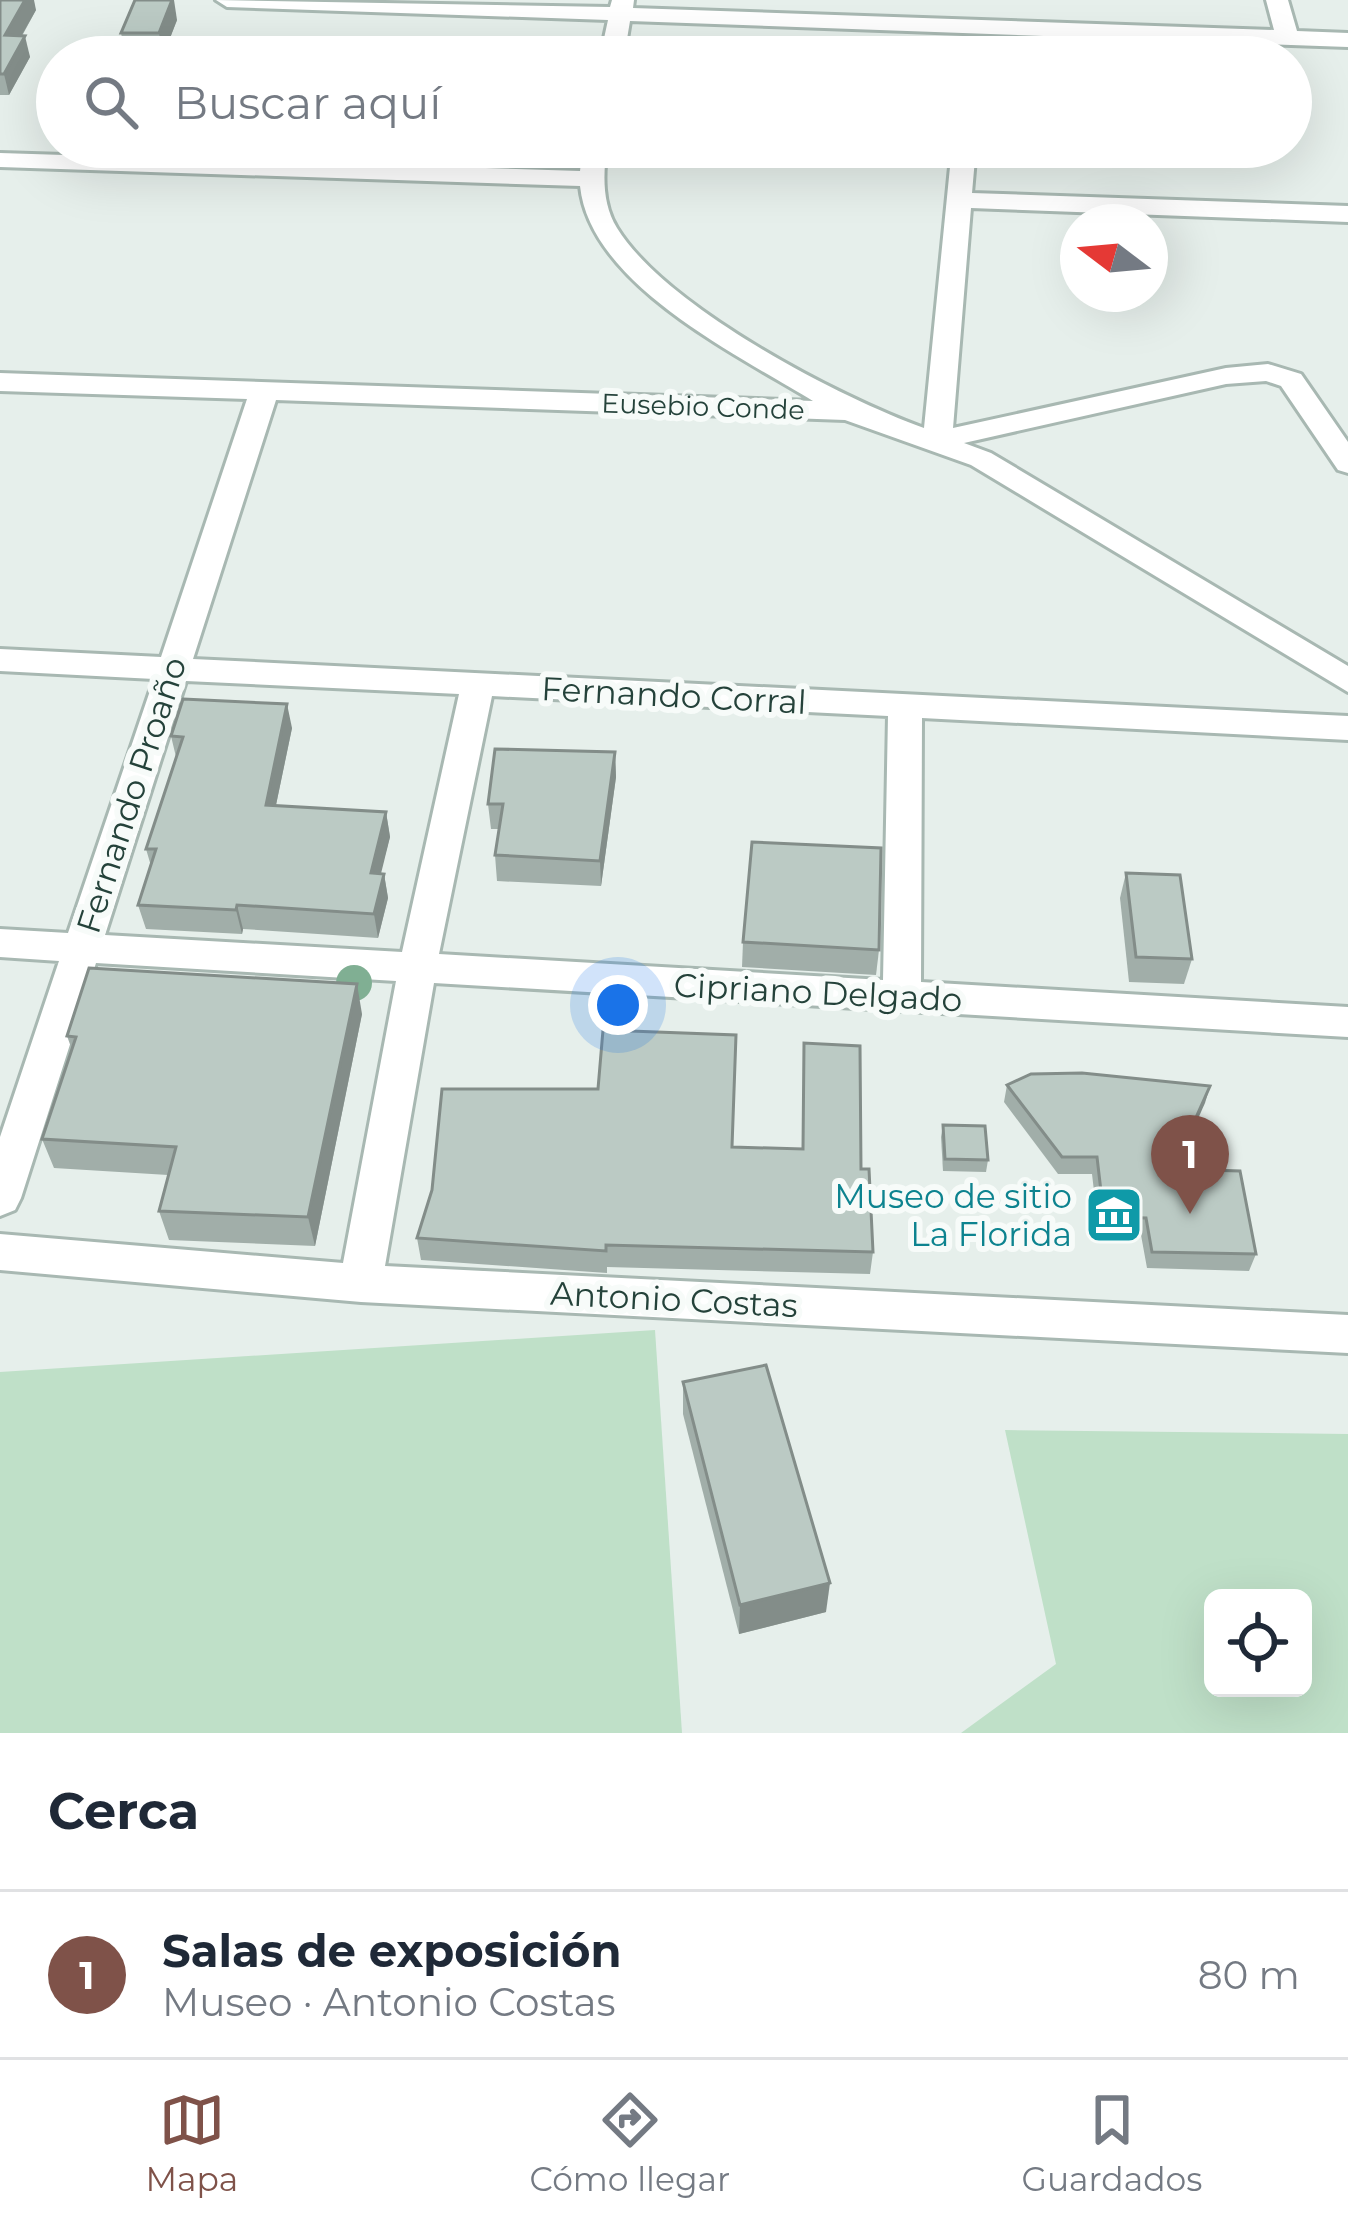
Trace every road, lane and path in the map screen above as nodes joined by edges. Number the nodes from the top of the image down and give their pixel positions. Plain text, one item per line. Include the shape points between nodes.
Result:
1 (227, 0) edge
2 (1277, 0) edge
3 (317, 2) edge
4 (622, 6) edge
5 (971, 24) junction
6 (616, 36) edge
7 (970, 36) edge
8 (1242, 36) edge
9 (1286, 36) edge
10 (1312, 39) edge
11 (1348, 40) edge
12 (0, 160) edge
13 (36, 161) edge
14 (248, 168) edge
15 (592, 168) edge
16 (963, 168) edge
17 (590, 179) junction
18 (962, 200) junction
19 (1348, 214) edge
20 (0, 382) edge
21 (264, 392) junction
22 (849, 411) junction
23 (938, 440) junction
24 (1348, 464) edge
25 (0, 660) edge
26 (172, 668) junction
27 (1348, 681) edge
28 (478, 685) junction
29 (905, 706) junction
30 (1348, 728) edge
31 (0, 943) edge
32 (81, 948) junction
33 (416, 970) junction
34 (902, 996) junction
35 (1348, 1022) edge
36 (0, 1198) edge
37 (0, 1252) edge
38 (361, 1283) junction
39 (1348, 1334) edge

1 - 3 street
2 - 9 street
3 - 4 street
4 - 5 street
4 - 6 street
5 - 7 street
5 - 8 street
10 - 11 street
12 - 13 street
14 - 17 street
15 - 17 street
16 - 18 street
17 - 22 street via 603,227 640,272
18 - 19 street
18 - 23 street
20 - 21 street, Eusebio Conde
21 - 22 street, Eusebio Conde
21 - 26 street, Fernando Proaño
22 - 23 street, Eusebio Conde
23 - 24 street via 1268,372 1291,380
23 - 27 street, Eusebio Conde
25 - 26 street, Fernando Corral
26 - 28 street, Fernando Corral
26 - 32 street, Fernando Proaño
28 - 29 street, Fernando Corral
28 - 33 street
29 - 30 street, Fernando Corral
29 - 34 street
31 - 32 street, Cipriano Delgado
32 - 33 street, Cipriano Delgado
32 - 36 street, Fernando Proaño
33 - 34 street, Cipriano Delgado
33 - 38 street
34 - 35 street, Cipriano Delgado
37 - 38 street, Antonio Costas
38 - 39 street, Antonio Costas

